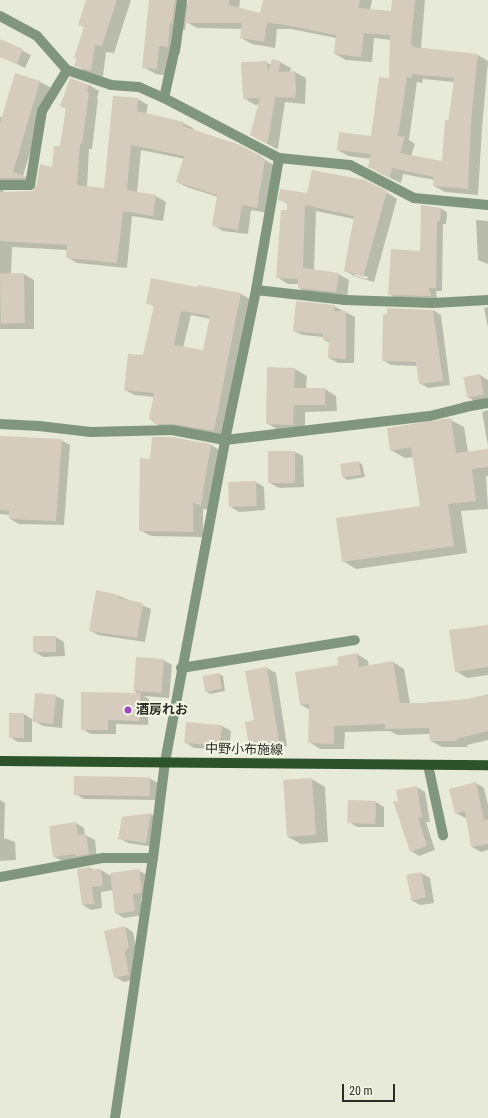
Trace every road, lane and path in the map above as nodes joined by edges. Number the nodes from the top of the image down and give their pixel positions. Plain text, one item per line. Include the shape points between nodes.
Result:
1 (182, 0) edge
2 (0, 16) edge
3 (67, 70) junction
4 (164, 98) junction
5 (279, 158) junction
6 (0, 185) edge
7 (488, 204) edge
8 (256, 290) junction
9 (488, 300) edge
10 (488, 403) edge
11 (0, 424) edge
12 (225, 440) junction
13 (356, 640) dead end
14 (181, 668) junction
15 (0, 761) edge
16 (165, 762) junction
17 (428, 765) junction
18 (488, 766) edge
19 (443, 834) dead end
20 (153, 858) junction
21 (0, 877) edge
22 (115, 1118) edge

1 - 4 street via 176,44
2 - 3 street via 37,36
3 - 4 street via 111,85 139,88
3 - 6 street via 42,111 30,185
4 - 5 street
5 - 7 street via 350,165 414,198
5 - 8 street
8 - 9 street via 345,300 433,303
8 - 12 street
10 - 12 street via 430,416
11 - 12 street via 90,432 172,430
12 - 14 street
13 - 14 street
14 - 16 street
15 - 16 main road, 中野小布施線
16 - 17 main road, 中野小布施線
16 - 20 street
17 - 18 main road, 中野小布施線
17 - 19 street
20 - 21 street via 103,858
20 - 22 street

